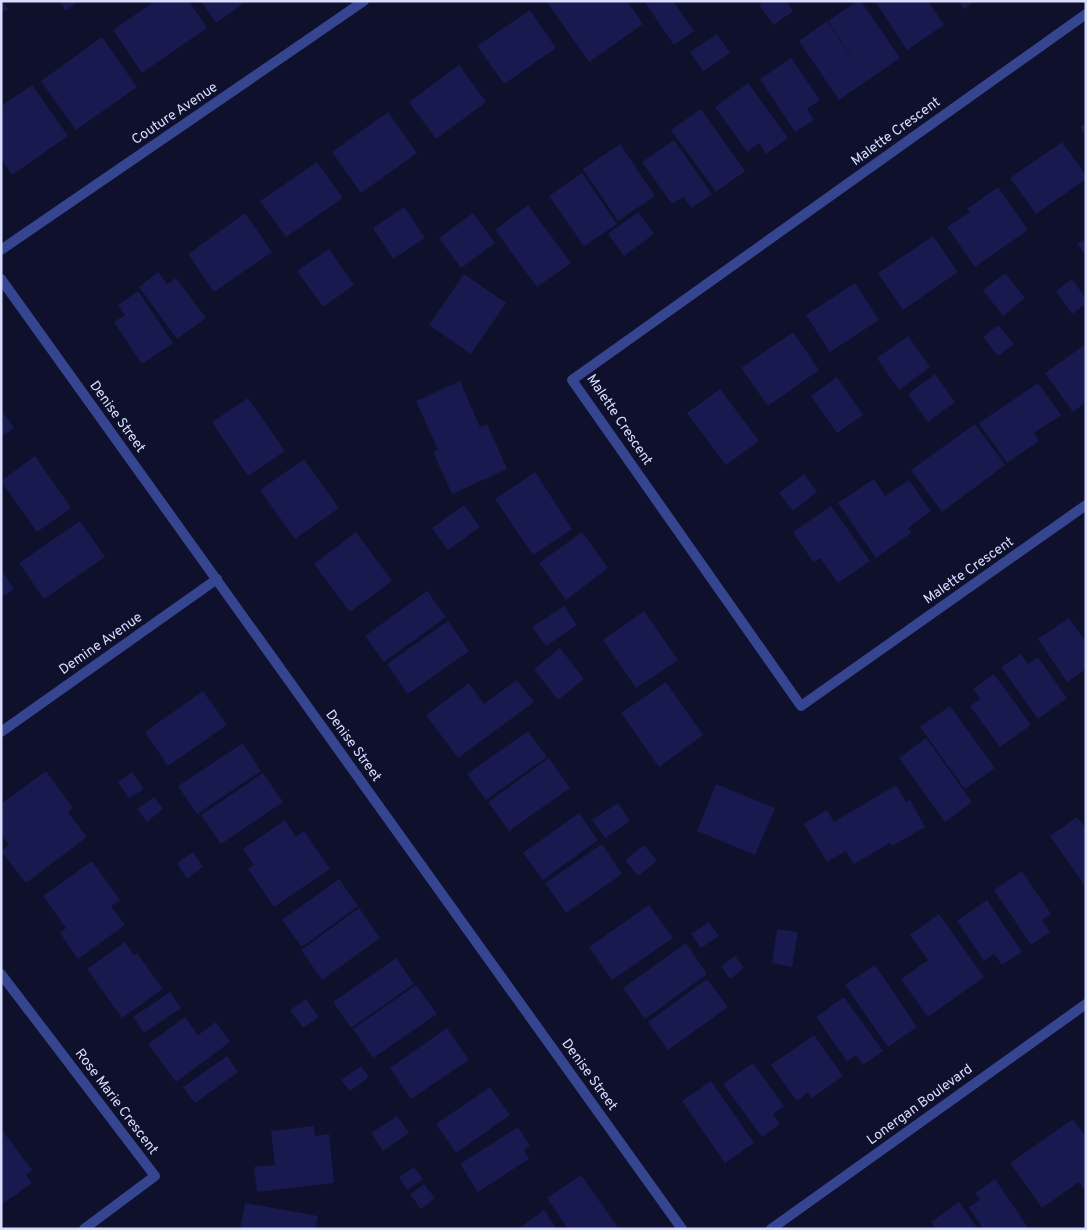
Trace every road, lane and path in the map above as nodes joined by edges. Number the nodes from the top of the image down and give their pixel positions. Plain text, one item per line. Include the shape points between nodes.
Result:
1 (364, 1) edge
2 (1086, 14) edge
3 (1, 250) edge
4 (1, 279) edge
5 (1086, 505) edge
6 (216, 579) junction
7 (1, 732) edge
8 (1, 974) edge
9 (1086, 1004) edge
10 (84, 1229) edge
11 (682, 1229) edge
12 (771, 1229) edge

1 - 3 street, Couture Avenue
2 - 5 street, Malette Crescent via 572,380 801,706
4 - 6 street, Denise Street
6 - 7 street, Demine Avenue
6 - 11 street, Denise Street
8 - 10 street, Rose Marie Crescent via 155,1176
9 - 12 street, Lonergan Boulevard

